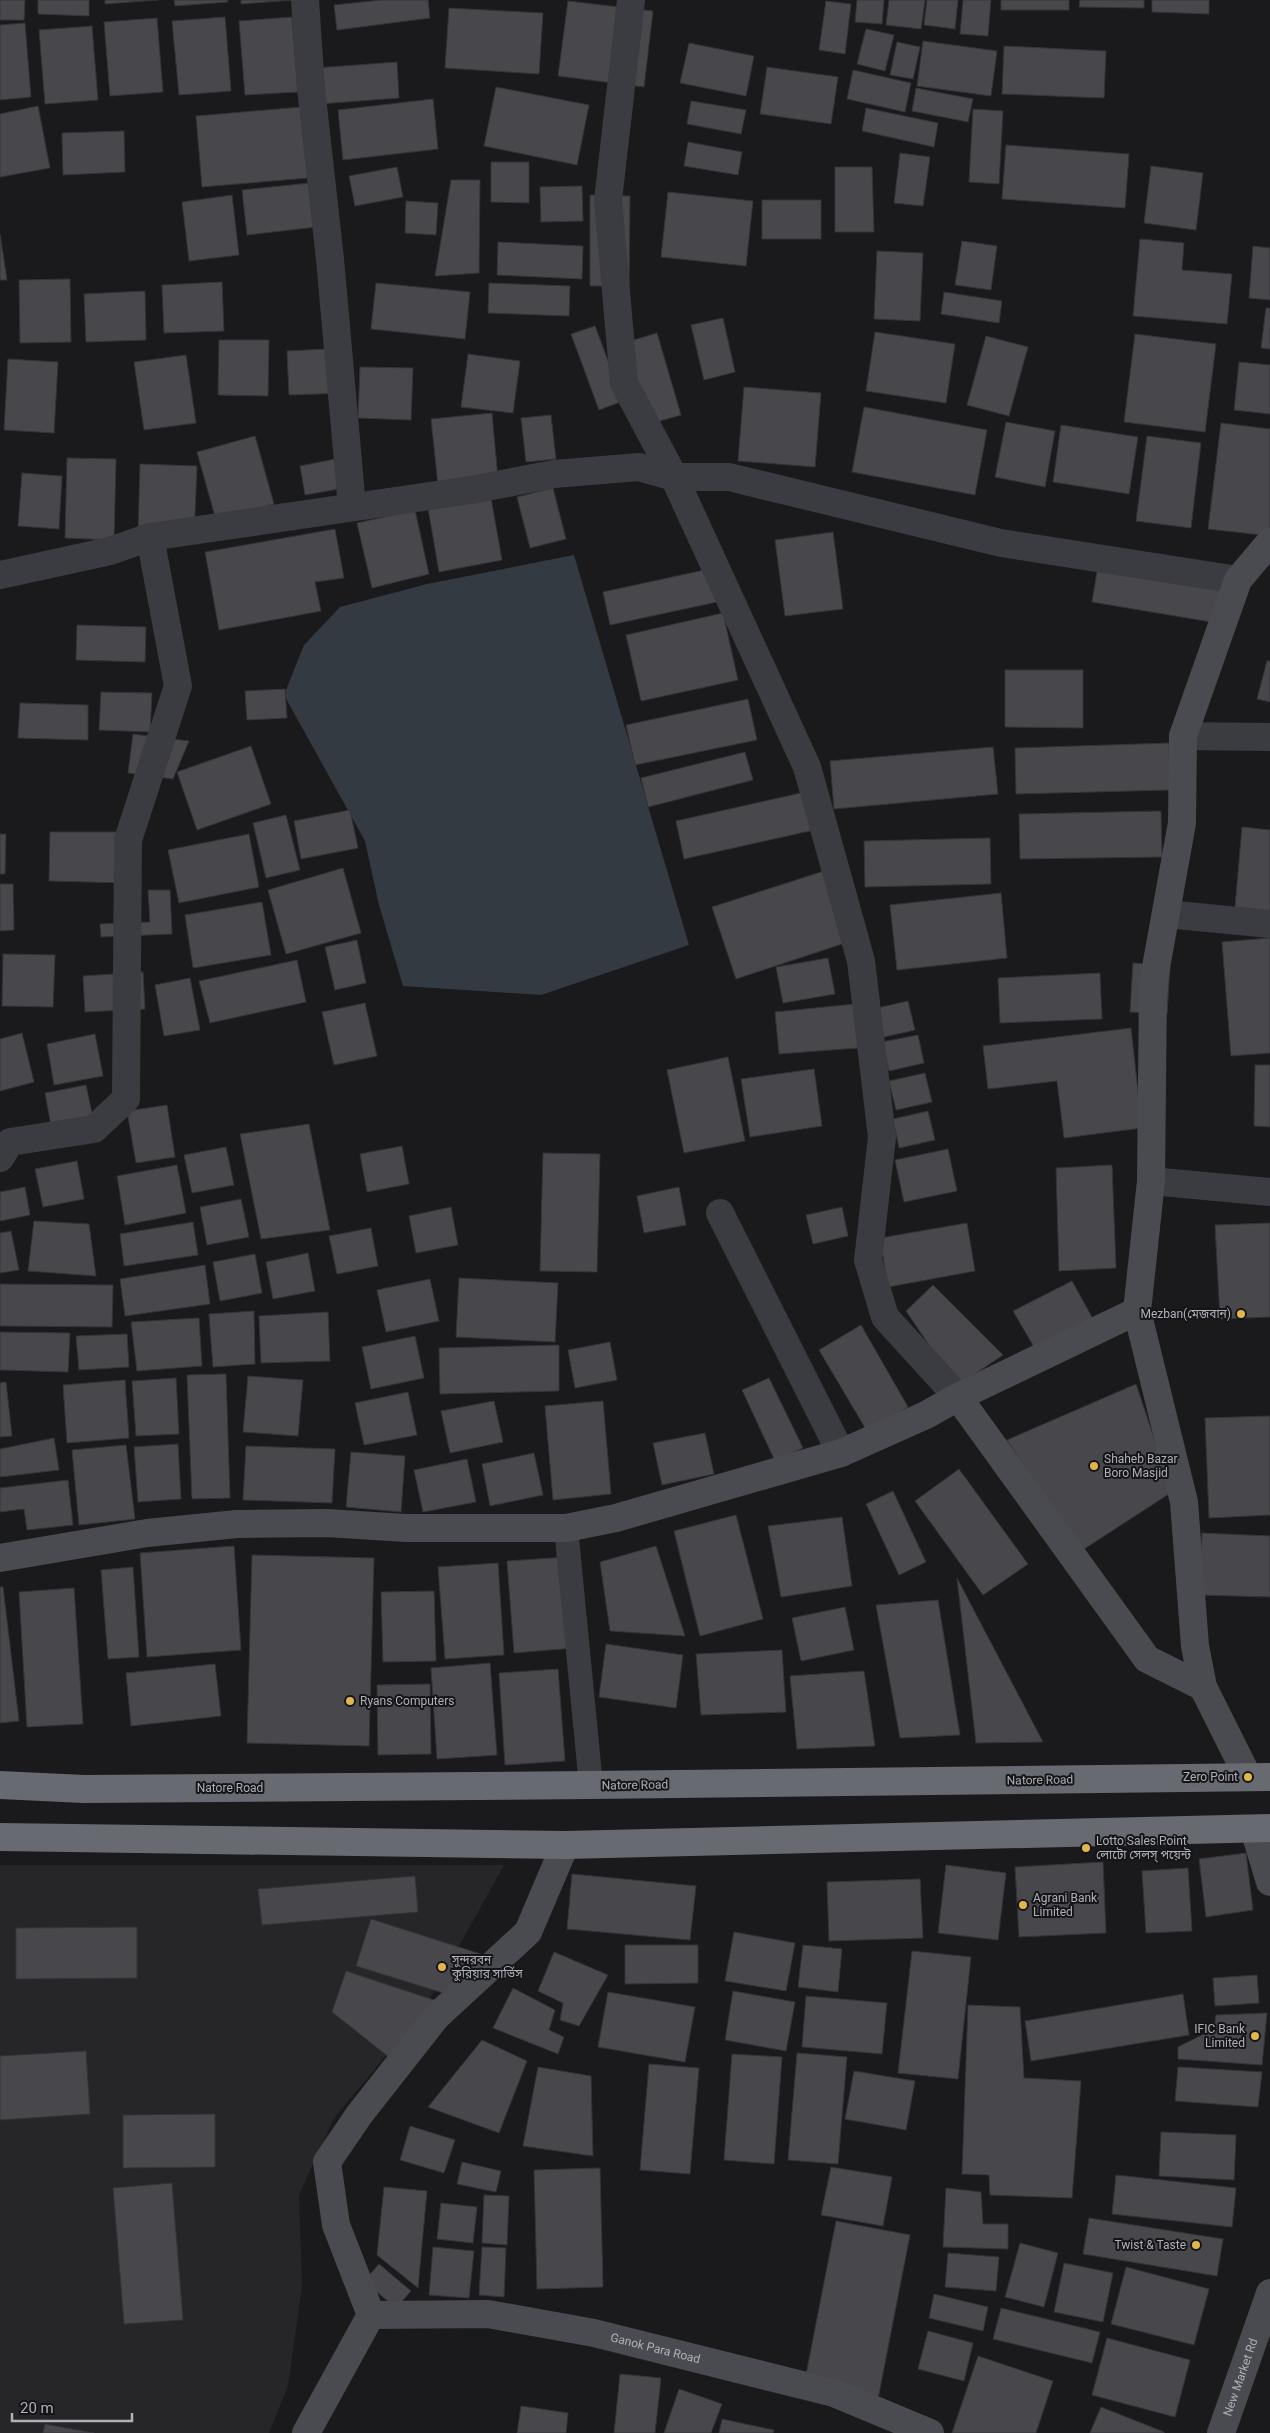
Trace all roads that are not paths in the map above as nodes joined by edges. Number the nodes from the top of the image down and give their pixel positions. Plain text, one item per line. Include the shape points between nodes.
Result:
1 (305, 0) edge
2 (631, 0) edge
3 (674, 477) junction
4 (352, 507) junction
5 (150, 537) junction
6 (1270, 542) edge
7 (0, 575) edge
8 (1238, 580) junction
9 (1183, 736) junction
10 (1270, 737) edge
11 (1166, 914) junction
12 (1270, 924) edge
13 (0, 1158) edge
14 (1151, 1181) junction
15 (1270, 1192) edge
16 (720, 1213) dead end
17 (1138, 1311) junction
18 (958, 1397) junction
19 (841, 1453) junction
20 (566, 1528) junction
21 (0, 1558) edge
22 (1203, 1688) junction
23 (1259, 1777) edge
24 (0, 1785) edge
25 (591, 1785) junction
26 (1262, 1828) edge
27 (0, 1837) edge
28 (565, 1844) junction
29 (1270, 1882) edge
30 (1270, 2293) edge
31 (371, 2315) junction
32 (306, 2433) edge
33 (930, 2433) edge
34 (1221, 2433) edge

1 - 4 street
2 - 3 street via 608,200 624,383
3 - 4 street via 638,467 554,474
3 - 8 street via 729,477 1001,542
3 - 18 street via 806,766 861,961 882,1137 868,1260 885,1317
4 - 5 street
5 - 7 street via 110,551
5 - 13 street via 178,686 128,840 126,1098 94,1129 10,1142
6 - 8 main road
8 - 9 main road
9 - 10 street
9 - 11 main road via 1182,823
11 - 12 street
11 - 14 main road via 1153,984
14 - 15 street
14 - 17 main road
16 - 19 street
17 - 18 main road
17 - 22 main road via 1184,1502 1195,1646
18 - 19 main road
18 - 22 main road via 1147,1659
19 - 20 main road via 616,1518
20 - 21 main road via 237,1524 147,1533
20 - 25 lane
22 - 23 main road
23 - 25 highway, Natore Road
24 - 25 highway, Natore Road via 84,1788
26 - 28 highway
26 - 29 main road
27 - 28 highway
28 - 31 main road via 528,1932 436,2017 359,2115 328,2162 336,2225
30 - 34 main road, New Market Rd
31 - 32 main road
31 - 33 main road, Ganok Para Road via 488,2314 594,2333 834,2393

